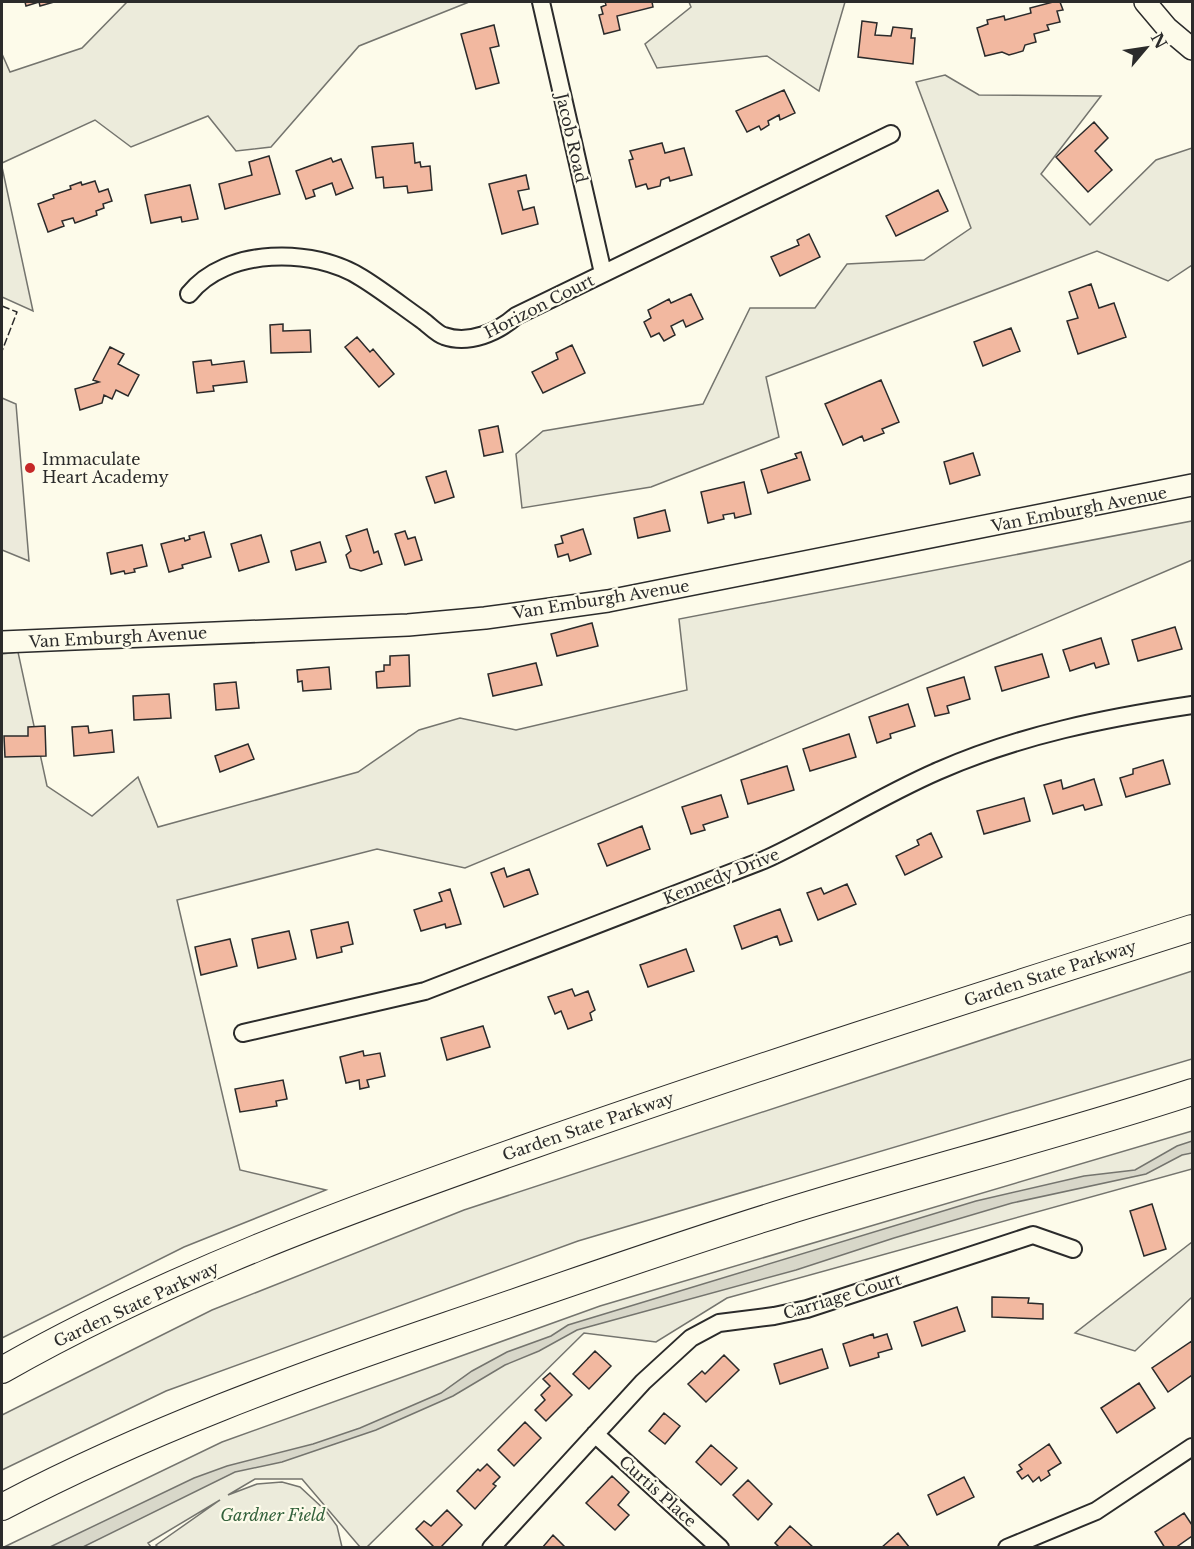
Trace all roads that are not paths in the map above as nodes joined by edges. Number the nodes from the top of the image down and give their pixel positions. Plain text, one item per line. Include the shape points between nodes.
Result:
1 (541, 2) edge
2 (1145, 2) edge
3 (1192, 49) edge
4 (891, 134) dead end
5 (603, 273) junction
6 (189, 294) dead end
7 (1192, 485) edge
8 (2, 642) edge
9 (1192, 705) edge
10 (1192, 928) edge
11 (243, 1033) dead end
12 (1189, 1093) edge
13 (1073, 1249) dead end
14 (2, 1370) edge
15 (596, 1434) junction
16 (1192, 1447) edge
17 (2, 1507) edge
18 (491, 1548) edge
19 (720, 1548) edge
20 (1007, 1548) edge

1 - 5 street, Jacob Road
2 - 3 main road
4 - 5 street, Horizon Court
5 - 6 street, Horizon Court via 516,316 493,332 461,339 444,336 360,276 307,259 259,258 223,267 199,281
7 - 8 main road, Van Emburgh Avenue via 562,608 408,625
9 - 11 street, Kennedy Drive via 1090,722 987,751 898,790 764,860 424,991
10 - 14 highway, Garden State Parkway via 769,1064 365,1206 262,1245 159,1291
12 - 17 highway via 762,1219 366,1353 261,1390 160,1432
13 - 15 street, Carriage Court via 1033,1235 807,1309 719,1323 691,1338 630,1395
15 - 18 street, Carriage Court
15 - 19 street, Curtis Place
16 - 20 street via 1096,1511

